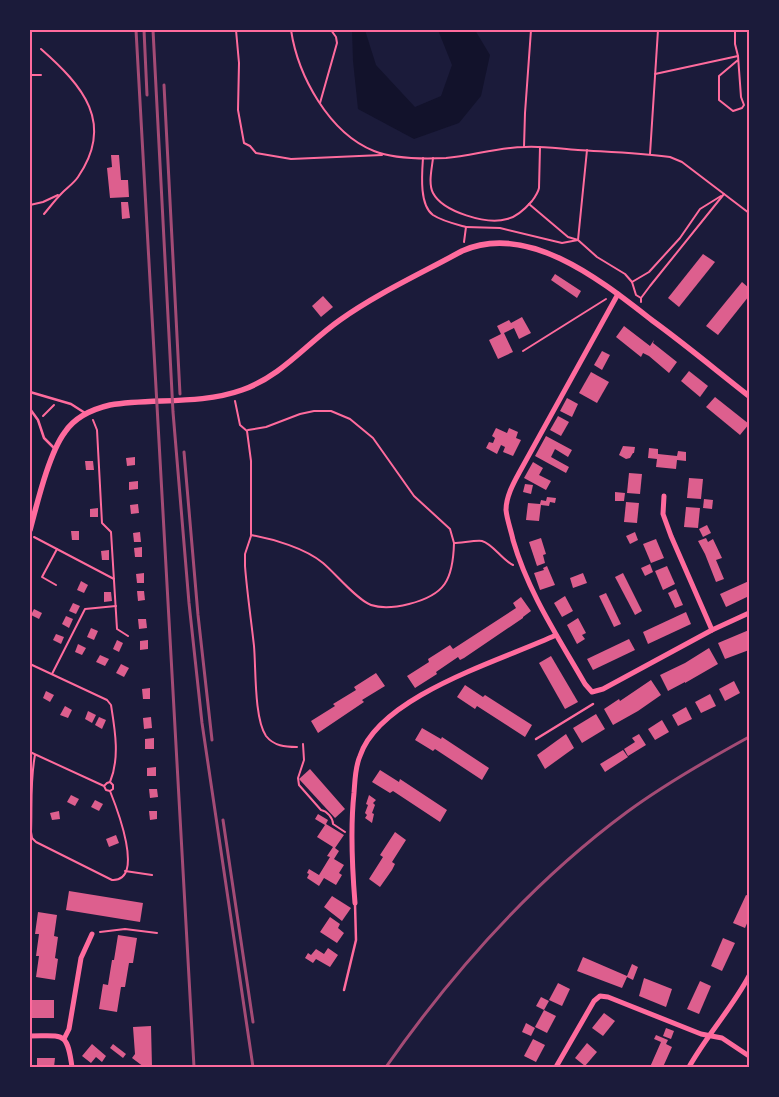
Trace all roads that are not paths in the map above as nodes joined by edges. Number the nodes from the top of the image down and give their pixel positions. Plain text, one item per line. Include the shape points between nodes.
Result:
1 (617, 293) junction
2 (30, 392) edge
3 (749, 396) edge
4 (30, 410) edge
5 (86, 414) junction
6 (55, 449) junction
7 (664, 496) dead end
8 (30, 530) edge
9 (749, 613) edge
10 (712, 630) junction
11 (556, 635) junction
12 (593, 704) dead end
13 (536, 739) dead end
14 (355, 903) joint
15 (92, 934) road end
16 (749, 976) edge
17 (344, 990) dead end
18 (710, 1035) junction
19 (30, 1036) edge
20 (64, 1039) junction
21 (749, 1056) edge
22 (72, 1067) edge
23 (556, 1067) edge
24 (689, 1067) edge

1 - 3 street
1 - 5 street via 571,263 540,251 520,246 479,245 462,251 352,312 284,367 256,384 233,393 124,403
1 - 11 street via 508,496 507,515 521,564
2 - 5 lane via 71,404
4 - 6 lane via 38,420 44,438
5 - 6 street via 65,432
6 - 8 street
7 - 10 street via 663,514
9 - 10 street
10 - 11 street via 592,692
11 - 14 street via 450,679 406,706 382,724 366,742 358,760 353,796 351,834
12 - 13 lane
14 - 17 lane via 356,940
15 - 20 street via 82,958 69,1029
16 - 18 street
18 - 21 street via 722,1038
18 - 23 street via 600,996
18 - 24 street
19 - 20 street
20 - 22 street via 69,1044

